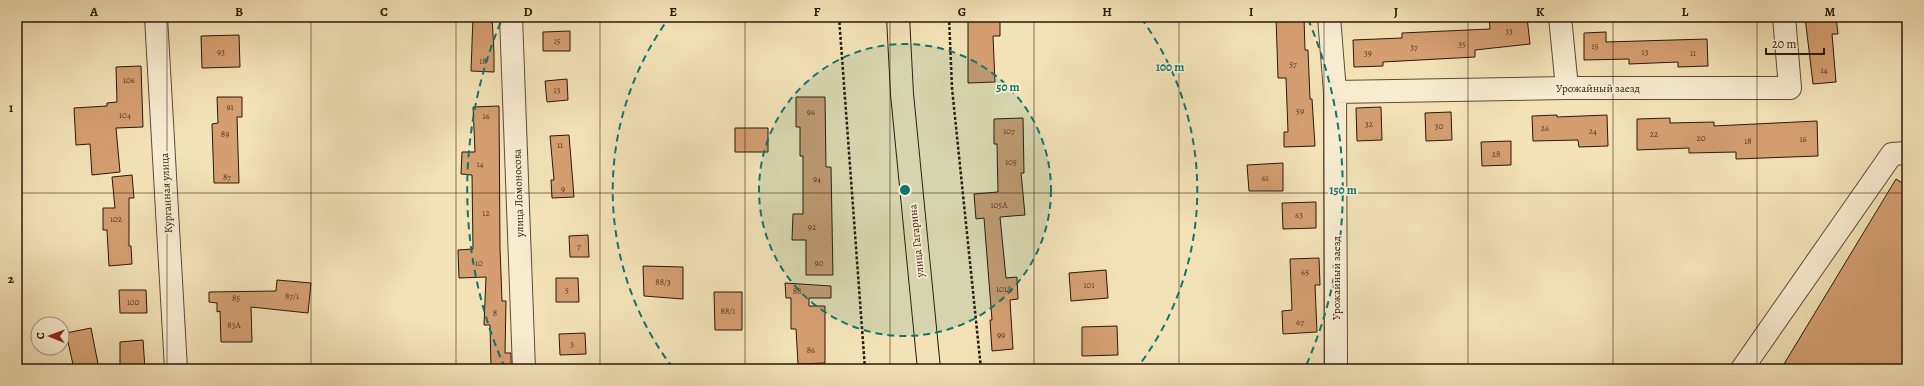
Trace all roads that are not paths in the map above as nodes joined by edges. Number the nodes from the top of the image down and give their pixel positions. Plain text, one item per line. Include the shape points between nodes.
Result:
1 (156, 17) edge
2 (511, 17) edge
3 (898, 17) edge
4 (1329, 17) edge
5 (1560, 17) edge
6 (1784, 17) edge
7 (1567, 88) junction
8 (1335, 92) junction
9 (1907, 153) edge
10 (176, 369) edge
11 (524, 369) edge
12 (928, 369) edge
13 (1336, 369) edge
14 (1742, 369) edge

1 - 10 street, Курганная улица
2 - 11 street, улица Ломоносова
3 - 12 main road, улица Гагарина via 902,94
4 - 8 street, Урожайный заезд
5 - 7 street
6 - 7 street, Урожайный заезд via 1790,88
7 - 8 street, Урожайный заезд
8 - 13 street, Урожайный заезд
9 - 14 street via 1892,154

